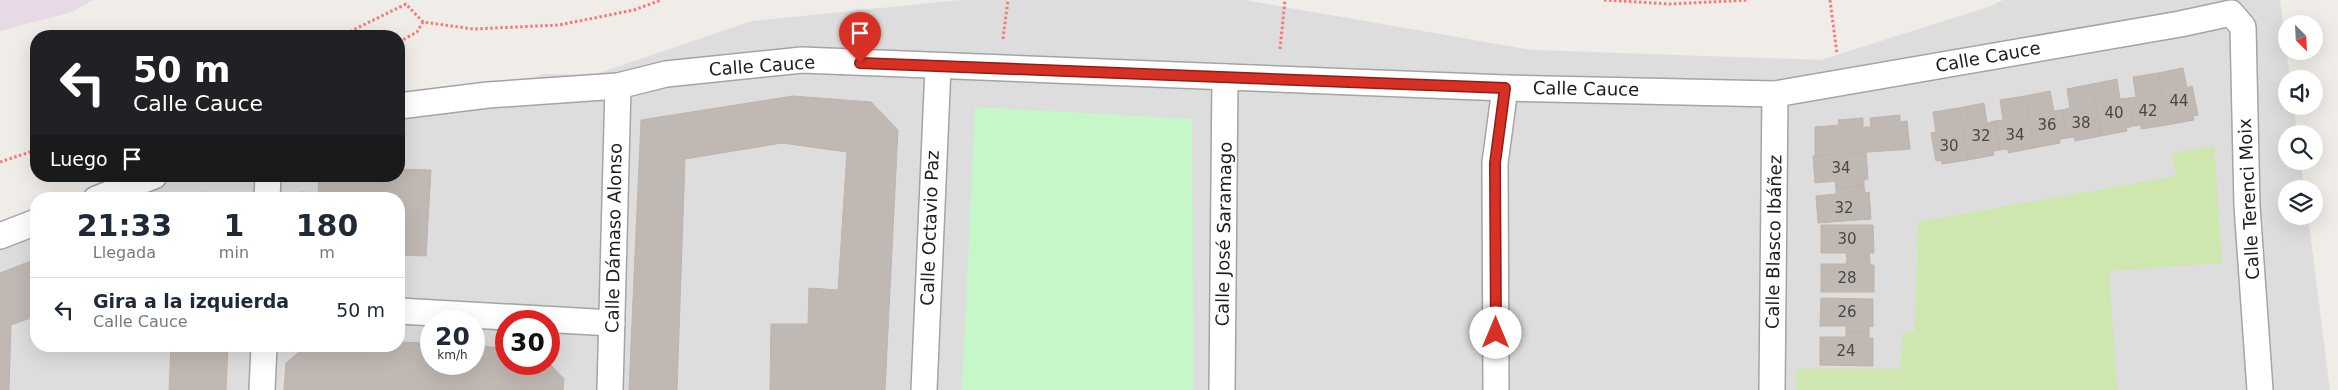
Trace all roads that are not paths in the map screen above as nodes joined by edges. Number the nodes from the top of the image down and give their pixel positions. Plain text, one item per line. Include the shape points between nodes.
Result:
1 (2231, 13) joint
2 (938, 67) junction
3 (1225, 77) junction
4 (618, 86) junction
5 (1505, 88) junction
6 (1774, 94) junction
7 (405, 105) edge
8 (139, 182) edge
9 (114, 192) edge
10 (30, 224) edge
11 (0, 236) edge
12 (405, 311) edge
13 (612, 322) junction
14 (264, 352) edge
15 (262, 390) edge
16 (610, 390) edge
17 (924, 390) edge
18 (1222, 390) edge
19 (1496, 390) edge
20 (1772, 390) edge
21 (2260, 390) edge

1 - 6 street, Calle Cauce
1 - 21 street, Calle Terenci Moix via 2243,27 2247,206
2 - 3 street, Calle Cauce
2 - 4 street, Calle Cauce via 802,60 666,74
2 - 17 street, Calle Octavio Paz
3 - 5 street, Calle Cauce
3 - 18 street, Calle José Saramago
4 - 7 street, Calle Cauce via 488,95
4 - 13 street, Calle Dámaso Alonso
5 - 6 street, Calle Cauce
5 - 19 street via 1495,163
6 - 20 street, Calle Blasco Ibáñez
8 - 9 street
10 - 11 street
12 - 13 street
13 - 16 street, Calle Dámaso Alonso
14 - 15 street

